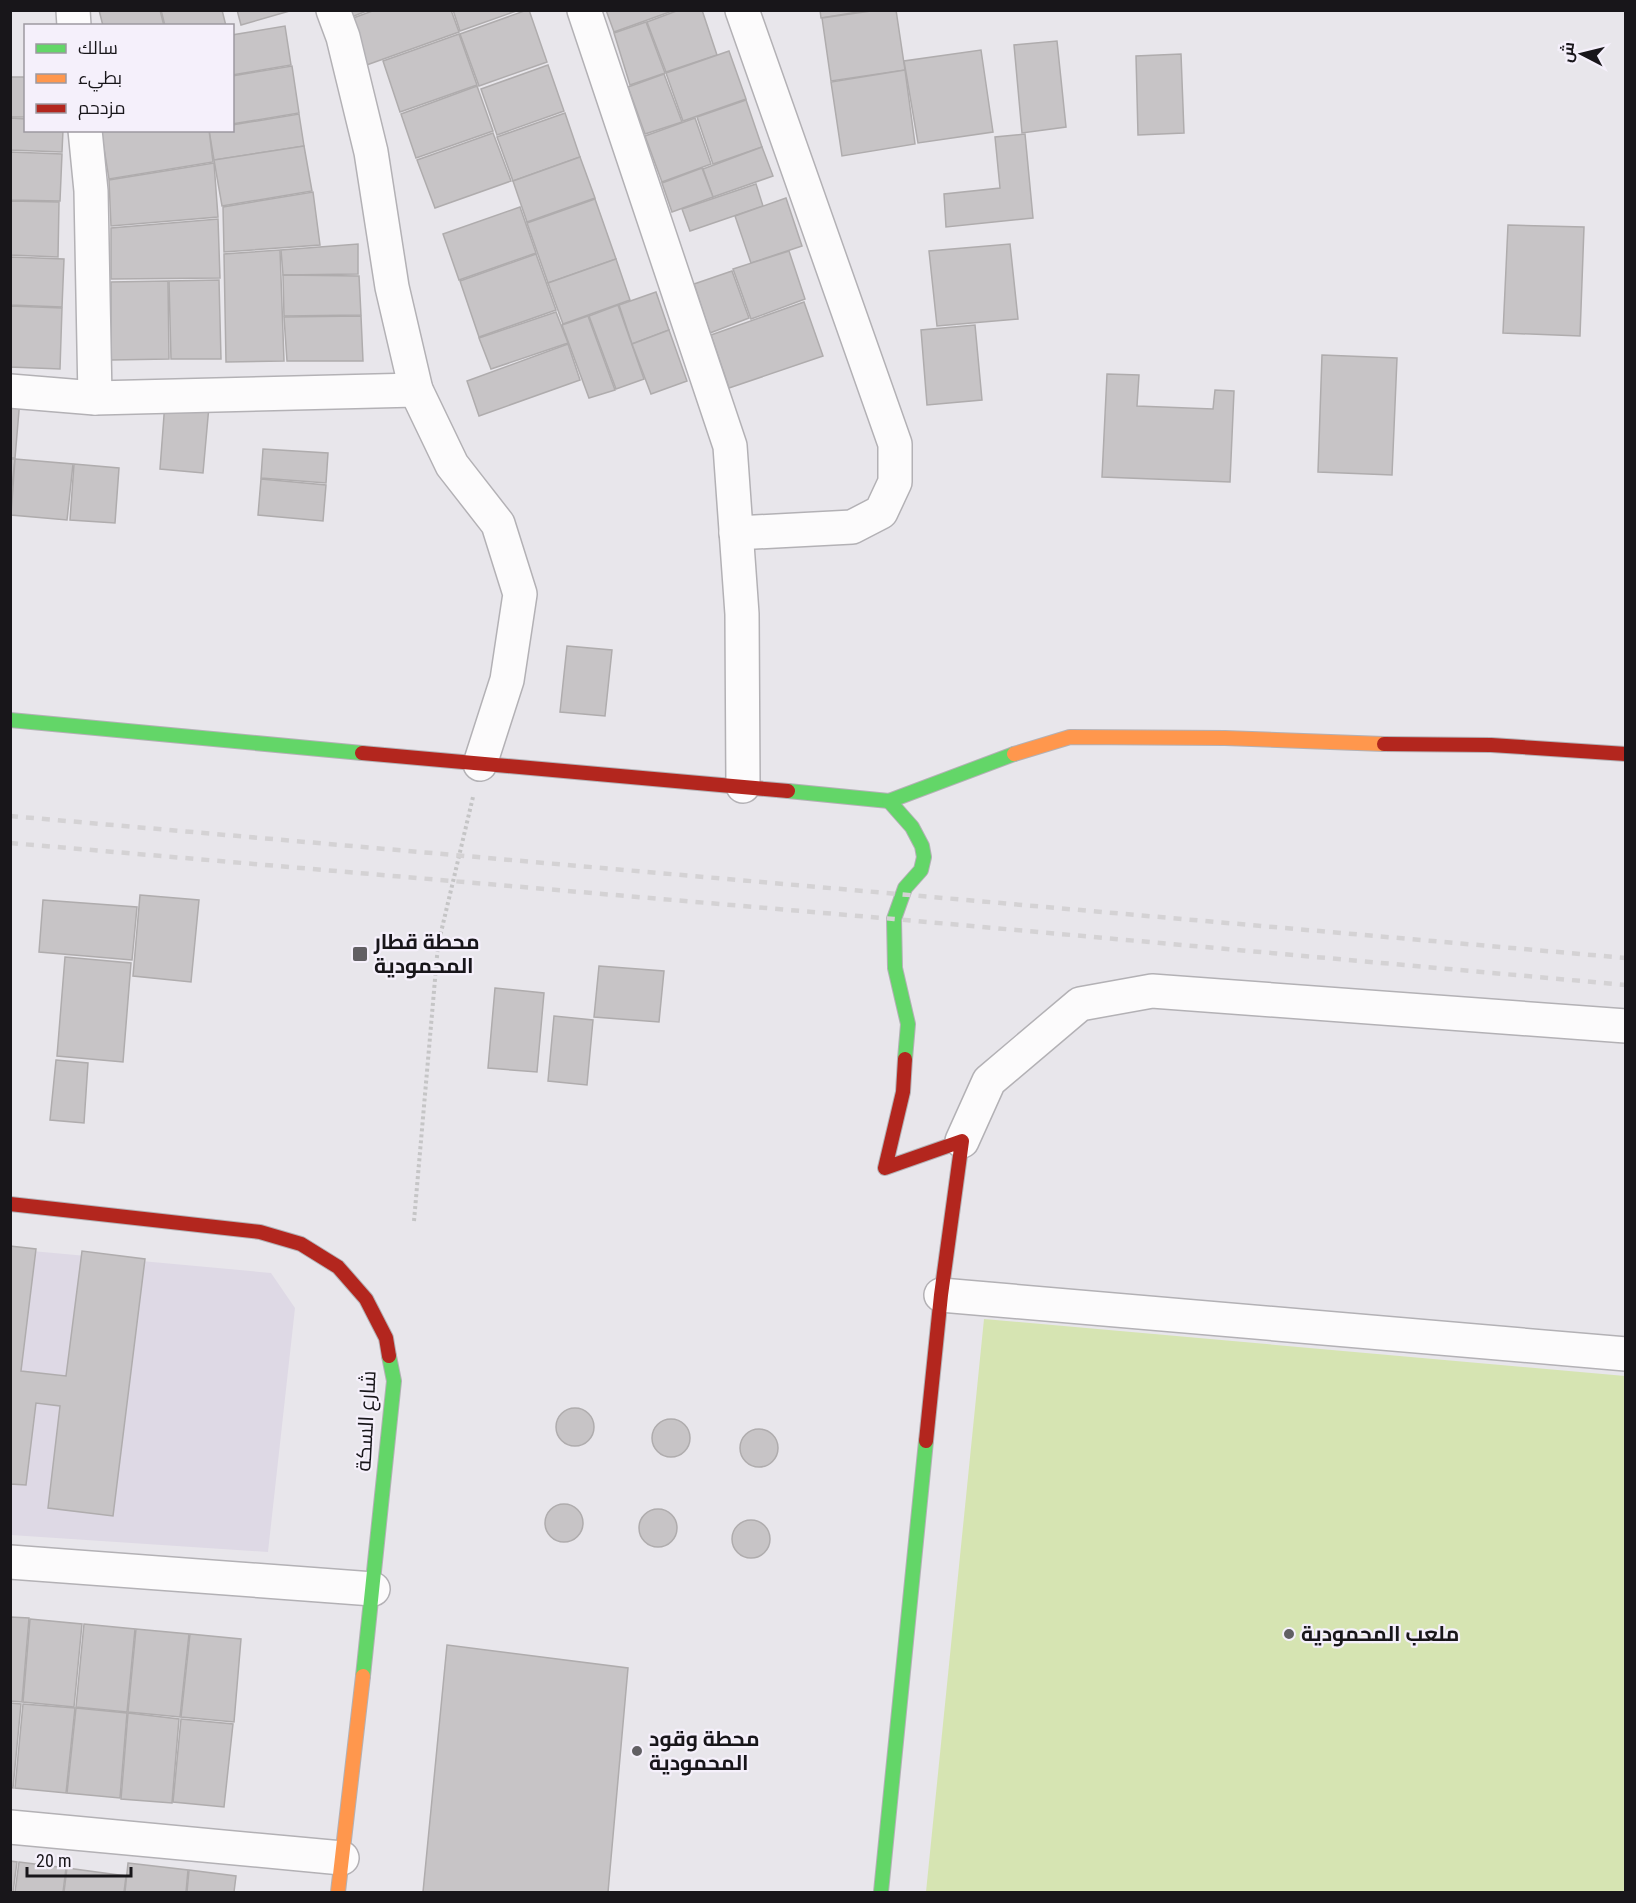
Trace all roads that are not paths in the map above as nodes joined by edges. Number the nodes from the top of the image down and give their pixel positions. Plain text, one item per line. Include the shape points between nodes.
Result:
1 (333, 10) edge
2 (584, 10) edge
3 (742, 10) edge
4 (85, 132) edge
5 (416, 390) junction
6 (10, 391) edge
7 (95, 398) junction
8 (736, 532) junction
9 (10, 720) edge
10 (1626, 754) edge
11 (480, 764) junction
12 (742, 786) junction
13 (890, 801) junction
14 (1626, 1026) edge
15 (962, 1141) junction
16 (10, 1203) edge
17 (941, 1295) junction
18 (1626, 1354) edge
19 (10, 1562) edge
20 (373, 1589) junction
21 (10, 1827) edge
22 (342, 1858) junction
23 (338, 1893) edge
24 (880, 1893) edge

1 - 5 street via 370,152 392,287
2 - 8 street via 730,446
3 - 8 street via 895,444 895,482 881,512 852,527
4 - 7 street via 91,191
5 - 7 street
5 - 11 street via 452,465 498,524 520,594 507,680
6 - 7 street
8 - 12 street via 742,614
9 - 11 street
10 - 13 street via 1491,745 1070,738
11 - 12 street
12 - 13 street
13 - 15 street via 912,826 924,856 921,870 905,888 894,919 895,968 908,1024 903,1092 885,1168
14 - 15 street via 1152,991 1080,1004 989,1081
15 - 17 street
16 - 20 street, شارع السكة via 260,1232 302,1244 338,1267 366,1299 386,1338 394,1381
17 - 18 street
17 - 24 street
19 - 20 street
20 - 22 street, شارع السكة
21 - 22 street
22 - 23 street, شارع السكة

